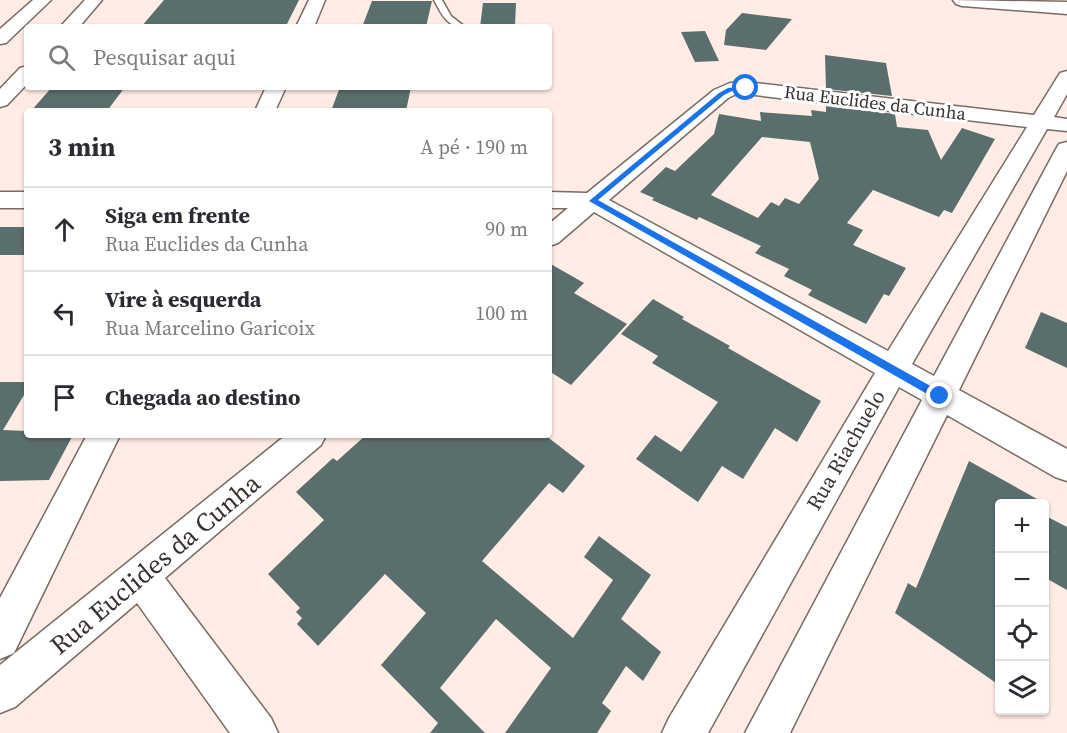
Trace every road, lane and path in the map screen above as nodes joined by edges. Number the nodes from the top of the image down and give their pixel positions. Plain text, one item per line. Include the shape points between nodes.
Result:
1 (43, 0) edge
2 (94, 0) edge
3 (317, 0) edge
4 (438, 0) edge
5 (962, 0) edge
6 (1067, 8) edge
7 (72, 24) edge
8 (306, 24) edge
9 (457, 24) edge
10 (0, 39) edge
11 (24, 75) edge
12 (1067, 77) edge
13 (275, 90) edge
14 (0, 101) edge
15 (266, 108) edge
16 (1052, 124) edge
17 (1067, 149) edge
18 (0, 200) edge
19 (24, 200) edge
20 (552, 200) edge
21 (593, 201) junction
22 (552, 235) edge
23 (893, 370) junction
24 (940, 396) junction
25 (102, 438) edge
26 (306, 438) edge
27 (1067, 466) edge
28 (140, 576) junction
29 (0, 639) edge
30 (0, 692) edge
31 (256, 733) edge
32 (684, 733) edge
33 (767, 733) edge

1 - 10 street
2 - 7 street
3 - 8 street
4 - 9 lane via 448,18
5 - 6 main road
11 - 14 street
12 - 16 street, Rua Riachuelo
13 - 15 street
16 - 21 street, Rua Euclides da Cunha via 730,89
16 - 23 street, Rua Riachuelo
17 - 24 street
18 - 19 street
20 - 21 street
21 - 22 street, Rua Euclides da Cunha
21 - 23 street
23 - 24 street
23 - 32 street, Rua Riachuelo
24 - 27 street
24 - 33 street
25 - 29 street
26 - 28 street, Rua Euclides da Cunha
28 - 30 street, Rua Euclides da Cunha
28 - 31 street

